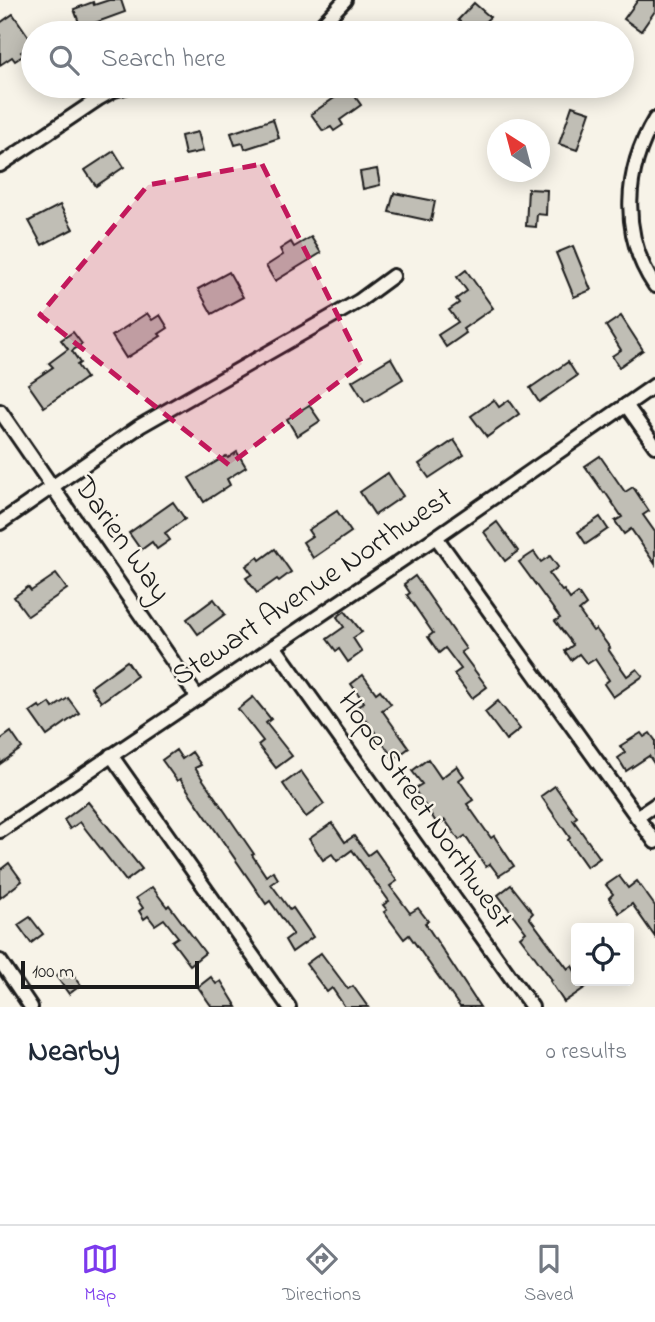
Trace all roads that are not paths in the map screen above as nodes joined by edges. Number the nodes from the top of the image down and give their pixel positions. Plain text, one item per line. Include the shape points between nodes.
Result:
1 (345, 0) edge
2 (325, 21) edge
3 (100, 98) edge
4 (655, 119) edge
5 (0, 165) edge
6 (393, 276) dead end
7 (655, 286) edge
8 (655, 385) edge
9 (626, 405) junction
10 (0, 411) edge
11 (655, 446) edge
12 (52, 486) junction
13 (0, 523) edge
14 (436, 537) junction
15 (274, 646) junction
16 (198, 698) junction
17 (111, 755) junction
18 (655, 805) edge
19 (637, 817) junction
20 (0, 831) edge
21 (655, 842) edge
22 (0, 961) edge
23 (31, 1007) edge
24 (289, 1007) edge
25 (531, 1007) edge

1 - 2 street
3 - 5 street
4 - 7 street via 633,172 630,206 635,242
6 - 12 street via 359,301 140,426
8 - 9 street, Stewart Avenue Northwest
9 - 11 street
9 - 14 street, Stewart Avenue Northwest
10 - 12 street, Darien Way
12 - 13 street
12 - 16 street, Darien Way
14 - 15 street, Stewart Avenue Northwest
14 - 19 street
15 - 16 street, Stewart Avenue Northwest
15 - 25 street, Hope Street Northwest
16 - 17 street, Stewart Avenue Northwest
17 - 20 street, Stewart Avenue Northwest
17 - 24 street
18 - 19 street
19 - 21 street
22 - 23 street

